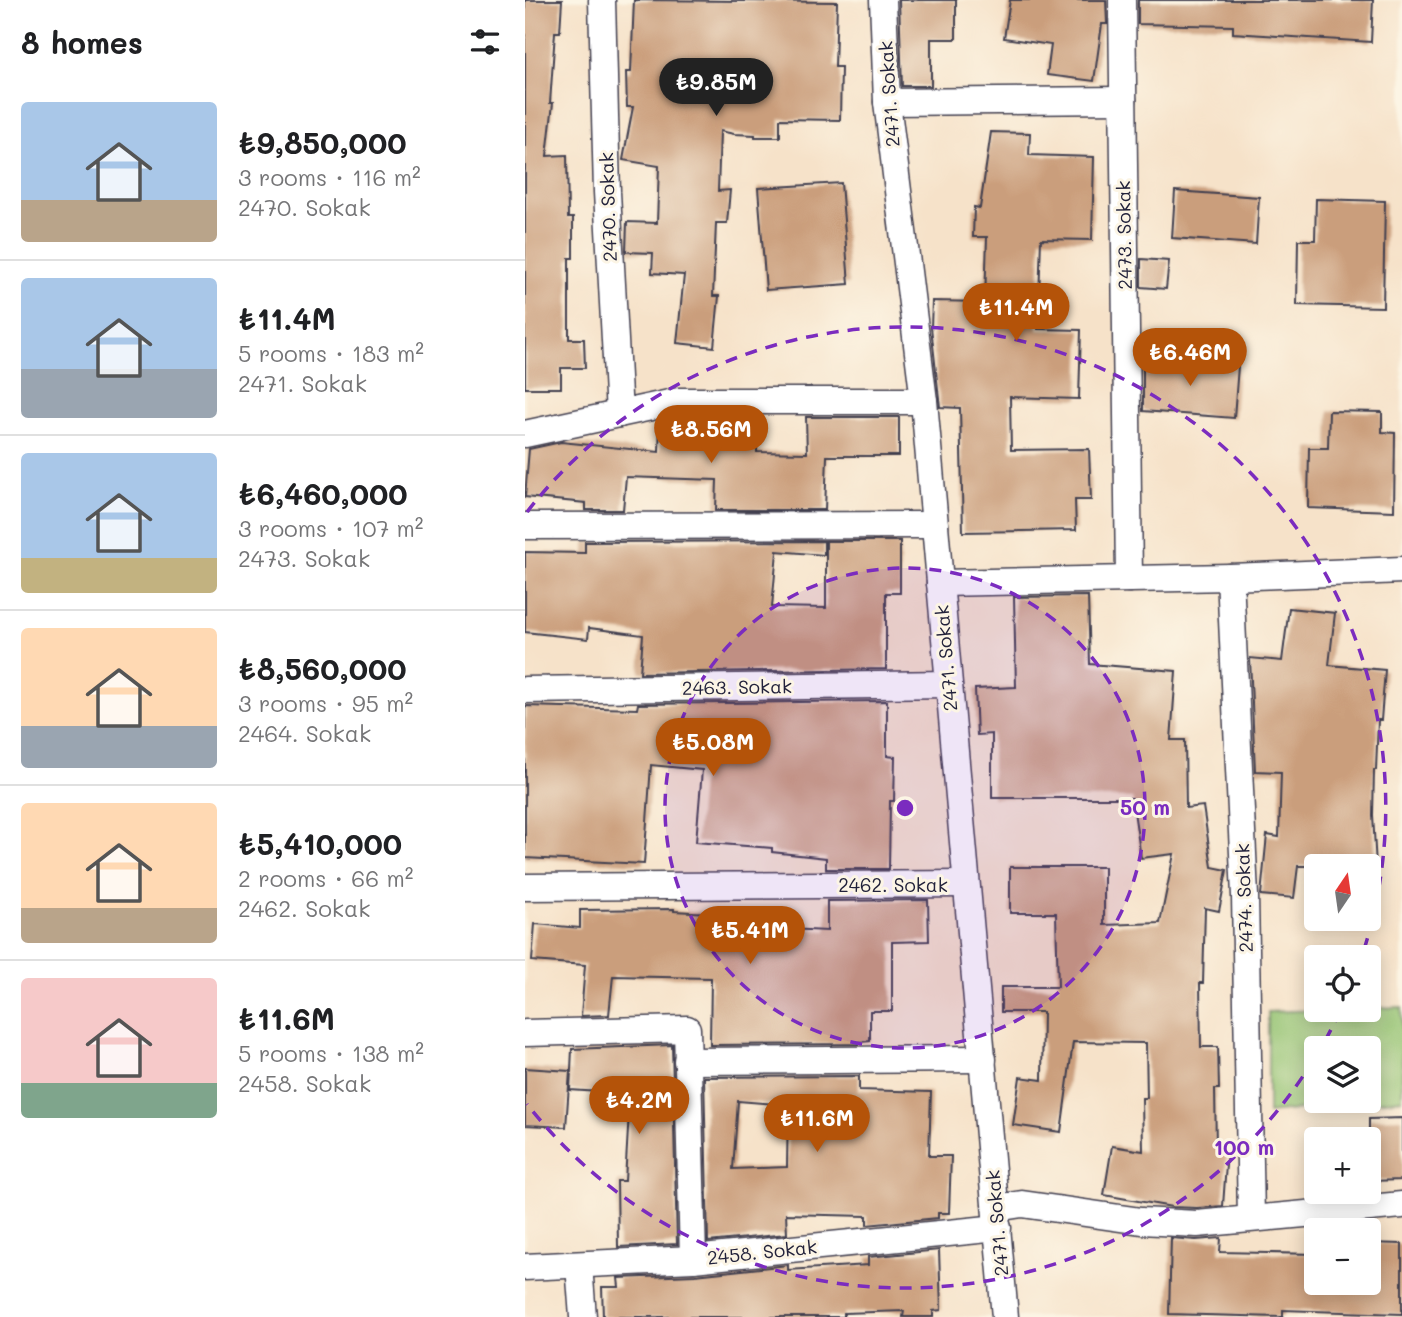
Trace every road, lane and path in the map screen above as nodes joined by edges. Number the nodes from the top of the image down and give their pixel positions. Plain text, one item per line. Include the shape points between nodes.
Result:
1 (602, 0) edge
2 (883, 0) edge
3 (1122, 0) edge
4 (1123, 100) junction
5 (887, 102) junction
6 (923, 401) junction
7 (619, 414) junction
8 (525, 434) edge
9 (935, 525) junction
10 (525, 526) edge
11 (1402, 570) edge
12 (1230, 577) junction
13 (1129, 579) junction
14 (940, 583) junction
15 (948, 684) junction
16 (525, 690) edge
17 (966, 884) junction
18 (525, 887) edge
19 (525, 1033) edge
20 (983, 1059) junction
21 (687, 1061) junction
22 (1402, 1205) edge
23 (997, 1218) junction
24 (1251, 1218) junction
25 (692, 1259) junction
26 (579, 1265) junction
27 (525, 1267) edge
28 (583, 1317) edge
29 (1005, 1317) edge

1 - 7 street, 2470. Sokak
2 - 5 street, 2471. Sokak
3 - 4 street, 2473. Sokak
4 - 5 street
4 - 13 street, 2473. Sokak
5 - 6 street, 2471. Sokak
6 - 7 street via 679,401
6 - 9 street, 2471. Sokak
7 - 8 street
9 - 10 street
9 - 14 street, 2471. Sokak
11 - 12 street
12 - 13 street
12 - 24 street, 2474. Sokak via 1245,896
13 - 14 street
14 - 15 street, 2471. Sokak
15 - 16 street, 2463. Sokak
15 - 17 street, 2471. Sokak
17 - 18 street, 2462. Sokak
17 - 20 street, 2471. Sokak
19 - 21 street via 687,1029
20 - 21 street
20 - 23 street, 2471. Sokak
21 - 25 street
22 - 24 street, 2458. Sokak
23 - 24 street, 2458. Sokak via 1023,1205 1141,1221 1197,1224
23 - 25 street, 2458. Sokak
23 - 29 street, 2471. Sokak
25 - 26 street, 2458. Sokak
26 - 27 street, 2458. Sokak
26 - 28 street

